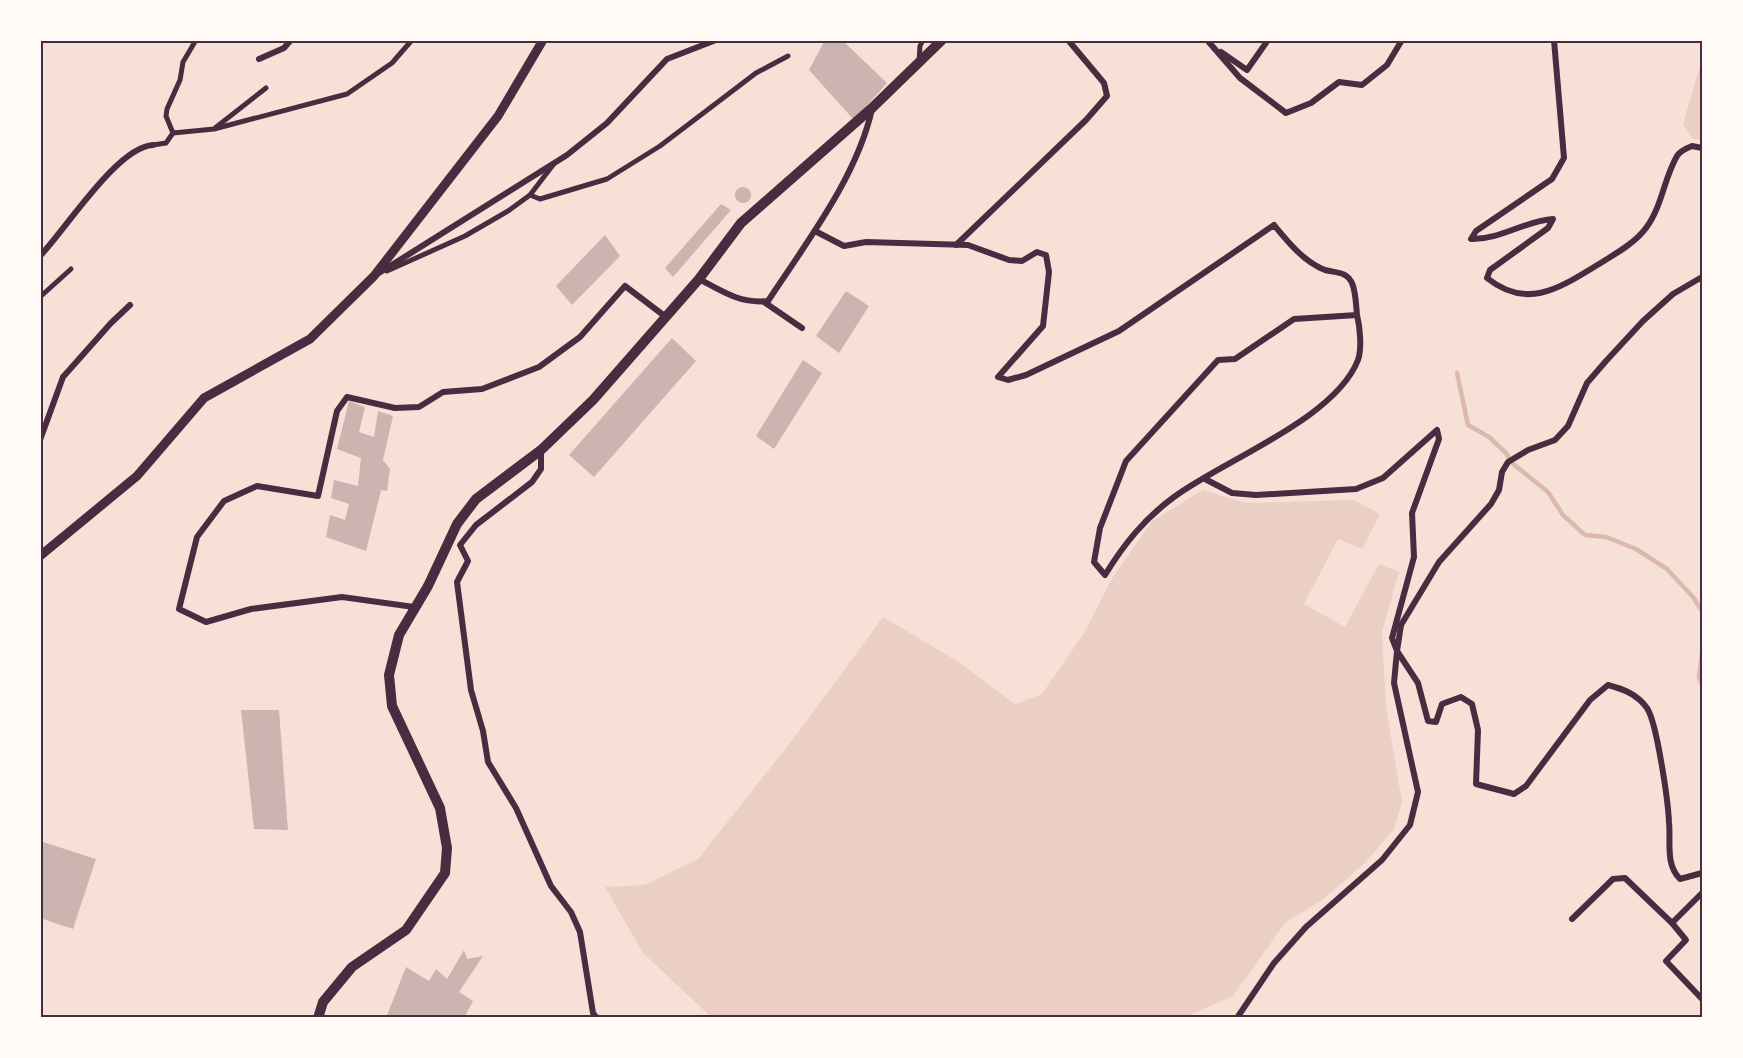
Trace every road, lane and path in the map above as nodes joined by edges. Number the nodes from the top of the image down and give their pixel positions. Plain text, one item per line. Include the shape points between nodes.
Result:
1 (196, 40) edge
2 (291, 40) edge
3 (412, 40) edge
4 (543, 40) edge
5 (716, 40) edge
6 (923, 40) edge
7 (942, 40) edge
8 (1068, 40) edge
9 (1268, 40) edge
10 (1402, 40) edge
11 (1554, 40) edge
12 (1209, 43) edge
13 (788, 56) dead end
14 (259, 59) dead end
15 (919, 63) junction
16 (266, 88) dead end
17 (872, 108) junction
18 (214, 129) junction
19 (173, 133) junction
20 (153, 145) joint
21 (1702, 148) edge
22 (554, 164) junction
23 (530, 195) junction
24 (815, 231) junction
25 (955, 245) junction
26 (40, 256) edge
27 (71, 269) dead end
28 (374, 276) junction
29 (1702, 277) edge
30 (699, 279) junction
31 (40, 297) edge
32 (764, 301) junction
33 (130, 305) dead end
34 (1357, 315) junction
35 (666, 317) junction
36 (802, 328) dead end
37 (40, 440) edge
38 (541, 450) junction
39 (1205, 480) junction
40 (40, 556) edge
41 (414, 608) junction
42 (1397, 651) junction
43 (1702, 873) edge
44 (1702, 893) edge
45 (1572, 919) dead end
46 (1672, 923) junction
47 (1702, 999) edge
48 (318, 1017) edge
49 (597, 1017) edge
50 (1237, 1017) edge

1 - 19 street via 183,62 167,110
2 - 14 street via 284,48
3 - 18 street via 392,63 346,94
4 - 28 main road via 498,116
5 - 22 street via 667,59 607,123
6 - 15 street
7 - 15 highway
8 - 25 street via 1104,83 1107,96
9 - 12 street via 1247,70
10 - 12 street via 1387,65 1362,85 1339,82 1311,103 1286,113 1240,78
11 - 21 street via 1564,158 1552,179 1476,231 1471,239 1483,240 1539,220 1553,219 1548,228 1490,270 1487,278 1500,288 1528,295 1566,286 1619,251 1646,228 1678,154 1692,146
13 - 23 street via 756,73 660,146 607,179 540,198
15 - 17 highway
16 - 18 street
17 - 24 street via 866,138
17 - 30 highway via 741,223
18 - 19 street
19 - 20 street via 166,143
20 - 26 street via 142,146 119,163
22 - 23 street
22 - 28 street
23 - 28 street via 465,236
24 - 25 street via 844,246 866,242
24 - 32 street via 768,301
25 - 34 street via 968,245 1009,260 1022,261 1037,252 1046,255 1049,272 1043,326 998,377 1008,380 1119,331 1274,225 1310,261 1326,270 1340,271 1352,283
27 - 31 street
28 - 40 main road via 310,339 204,398 137,476
29 - 42 street via 1673,294 1606,361 1587,383 1568,426 1555,440 1508,462 1491,504 1439,562 1401,624
30 - 32 street via 736,299
30 - 35 highway
32 - 36 street
33 - 37 street via 63,377
34 - 39 street via 1359,358 1341,387 1301,419
34 - 39 street via 1294,319 1235,358 1218,360 1126,461 1100,528 1094,562 1105,575 1143,522 1176,495
35 - 38 highway via 593,400
35 - 41 street via 625,286 580,337 539,367 482,389 443,392 419,407 395,408 347,397 337,411 318,496 257,486 225,501 197,537 179,609 206,622 251,609 342,597
38 - 41 highway via 488,489 466,511
38 - 49 street via 541,469 532,482 476,525 460,545 468,561 457,582 471,690 488,762 516,808 551,886 580,932 593,1013
39 - 42 street via 1232,493 1256,495 1356,489 1383,478 1437,430 1435,454 1412,513 1414,557 1392,638
41 - 48 highway via 394,647 390,690 392,706 440,808 447,848 445,873 406,930 352,968 323,1002
42 - 43 street via 1418,683 1428,721 1436,722 1442,704 1461,697 1472,704 1478,730 1476,784 1514,794 1526,786 1590,700 1608,685 1629,691 1647,709 1657,736 1673,872 1680,879
42 - 50 street via 1394,682 1418,792 1410,825 1374,868 1306,927 1274,963
44 - 46 street
45 - 46 street via 1613,879 1625,878
46 - 47 street via 1686,940 1666,961

